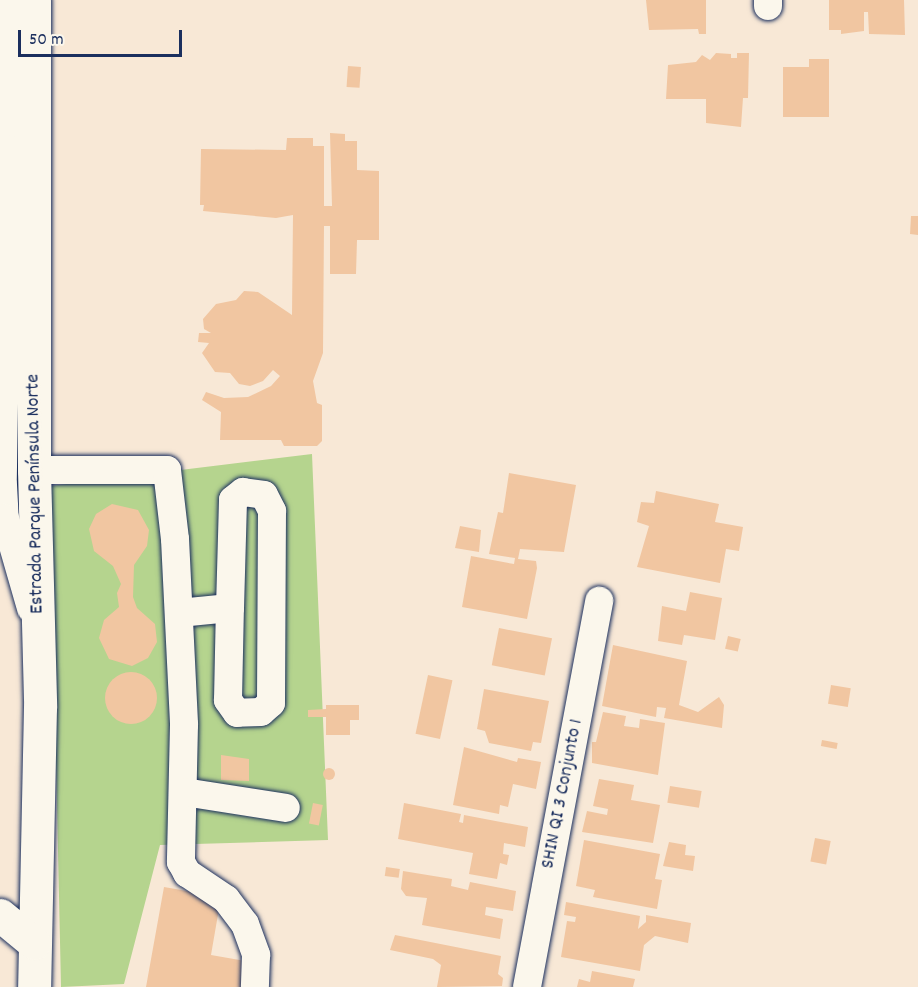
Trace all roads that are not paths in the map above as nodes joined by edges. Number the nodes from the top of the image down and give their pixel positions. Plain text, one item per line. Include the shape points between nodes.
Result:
1 (10, 0) edge
2 (34, 0) edge
3 (4, 149) edge
4 (34, 470) junction
5 (2, 485) edge
6 (599, 601) dead end
7 (230, 608) junction
8 (179, 613) junction
9 (38, 633) junction
10 (184, 792) junction
11 (286, 808) dead end
12 (0, 915) edge
13 (34, 943) junction
14 (34, 987) edge
15 (255, 987) edge
16 (527, 987) edge

1 - 3 street via 5,42
2 - 4 main road, Estrada Parque Península Norte
3 - 5 street
4 - 8 street via 167,470
4 - 9 main road, Estrada Parque Península Norte
5 - 9 street via 5,518
6 - 16 street, SHIN QI 3 Conjunto 1
7 - 7 street via 228,700 237,713 261,712 271,703 272,512 264,495 243,492 233,500
7 - 8 street
8 - 10 street
9 - 13 main road, Estrada Parque Península Norte
10 - 11 street
10 - 15 street via 180,862 187,873 226,899 245,924 256,955
12 - 13 main road
13 - 14 main road, Estrada Parque Península Norte

